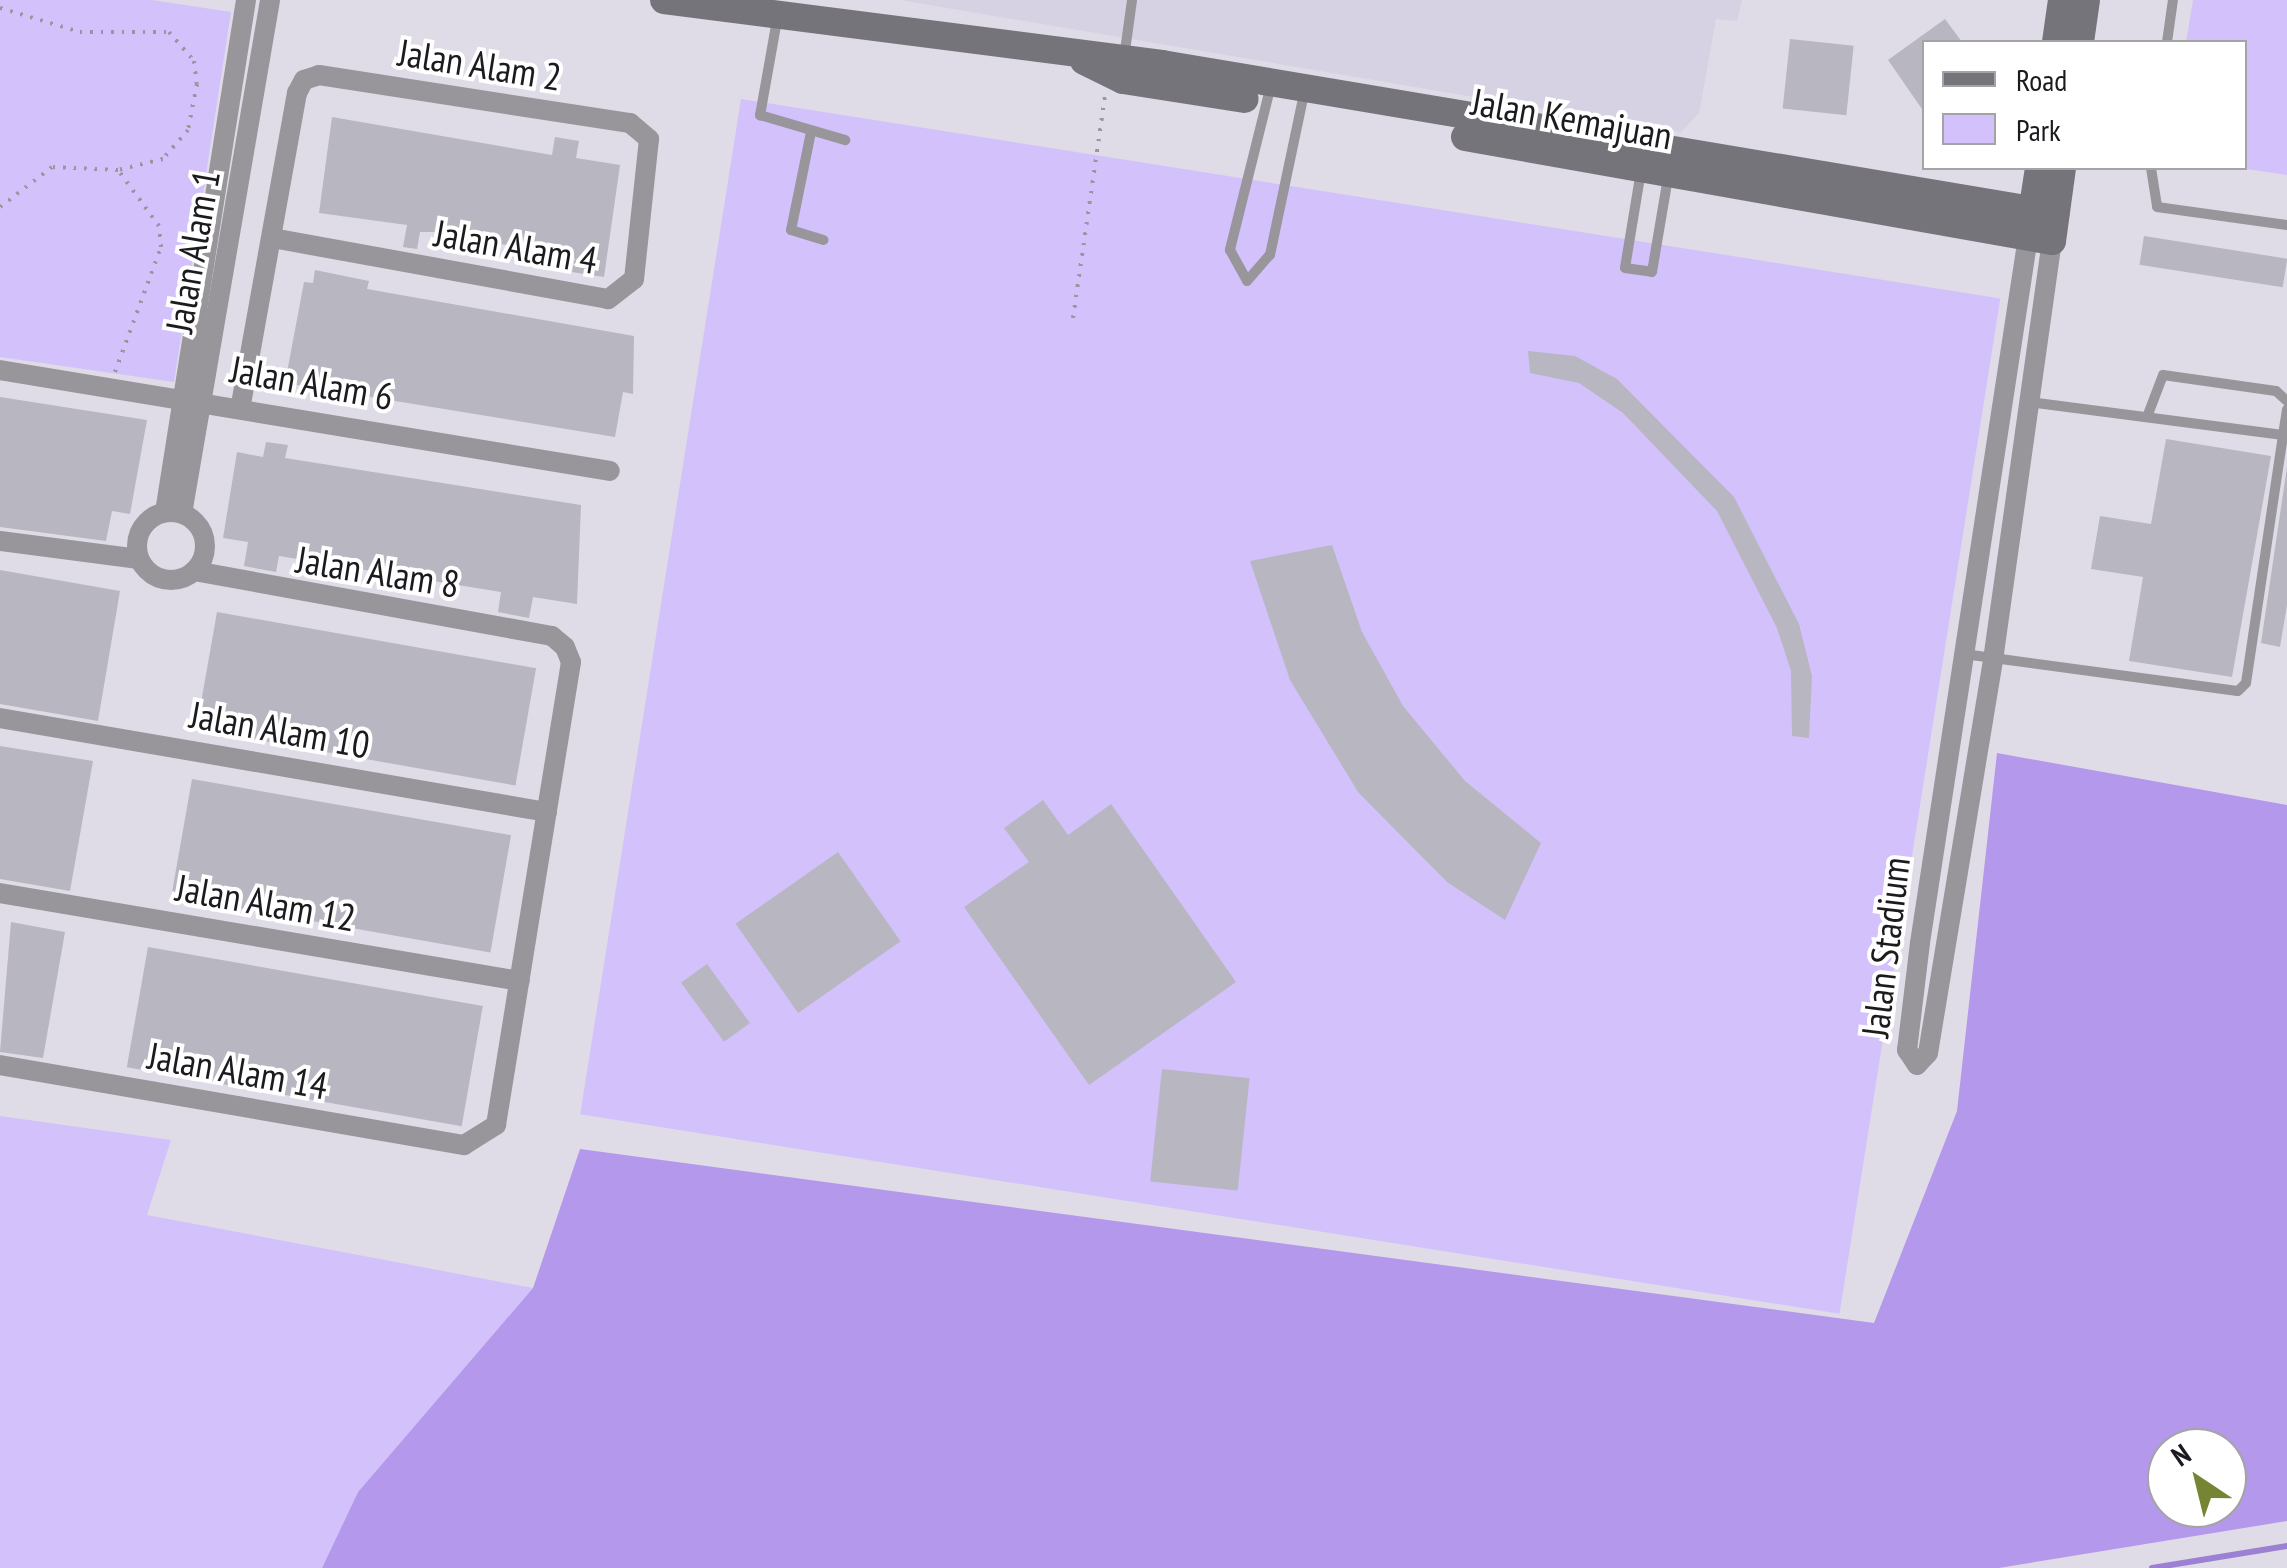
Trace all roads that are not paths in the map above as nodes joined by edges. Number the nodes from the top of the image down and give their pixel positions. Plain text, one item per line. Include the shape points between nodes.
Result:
1 (246, 0) edge
2 (270, 0) edge
3 (664, 0) edge
4 (1132, 0) edge
5 (2062, 0) edge
6 (2086, 0) edge
7 (2173, 0) edge
8 (777, 20) junction
9 (2056, 40) edge
10 (2080, 40) edge
11 (2167, 40) edge
12 (1118, 71) junction
13 (1270, 94) junction
14 (1305, 100) junction
15 (630, 123) joint
16 (810, 132) junction
17 (846, 140) dead end
18 (1657, 160) junction
19 (2038, 170) edge
20 (2061, 170) edge
21 (2151, 170) edge
22 (2287, 225) edge
23 (2042, 226) junction
24 (273, 238) junction
25 (824, 240) dead end
26 (0, 370) edge
27 (192, 398) junction
28 (2287, 401) edge
29 (2026, 402) junction
30 (242, 404) junction
31 (2287, 409) edge
32 (2148, 417) junction
33 (2283, 434) junction
34 (610, 471) dead end
35 (173, 513) junction
36 (0, 540) edge
37 (139, 559) junction
38 (194, 571) junction
39 (1994, 653) junction
40 (1964, 654) junction
41 (0, 718) edge
42 (546, 812) junction
43 (0, 893) edge
44 (520, 981) junction
45 (0, 1065) edge

1 - 27 street, Jalan Alam 1
2 - 27 street, Jalan Alam 1
3 - 8 street, Jalan Kemajuan
4 - 12 lane
5 - 9 street
6 - 10 street
7 - 11 lane
8 - 12 street, Jalan Kemajuan via 1083,60
8 - 16 lane via 760,116
12 - 13 street, Jalan Kemajuan
13 - 14 street, Jalan Kemajuan
13 - 14 lane via 1230,250 1246,281 1270,255
14 - 18 street, Jalan Kemajuan
15 - 24 street, Jalan Alam 2 via 319,75 296,93
15 - 24 street, Jalan Alam 4 via 650,150 634,279 616,296
16 - 17 lane
16 - 25 lane via 791,230
18 - 18 lane via 1652,272 1625,268
18 - 23 street, Jalan Kemajuan
19 - 23 street, Jalan Stadium
20 - 23 street, Jalan Stadium
21 - 22 lane via 2157,207
23 - 29 street, Jalan Stadium
23 - 40 street, Jalan Stadium
24 - 30 street
26 - 27 street, Jalan Alam 6
27 - 30 street, Jalan Alam 6
27 - 35 street, Jalan Alam 1
28 - 32 lane via 2276,390 2163,375
29 - 32 lane
29 - 39 street, Jalan Stadium
30 - 34 street, Jalan Alam 6
31 - 33 lane
32 - 33 lane
33 - 39 lane via 2242,688
35 - 37 street via 141,530
35 - 38 street via 204,539
36 - 37 street
37 - 38 street via 164,579
38 - 42 street, Jalan Alam 8 via 552,636 571,662
39 - 40 lane
39 - 40 street, Jalan Stadium via 1928,1052 1917,1066 1907,1050
41 - 42 street, Jalan Alam 10
42 - 44 street
43 - 44 street, Jalan Alam 12
44 - 45 street, Jalan Alam 14 via 496,1126 464,1145

